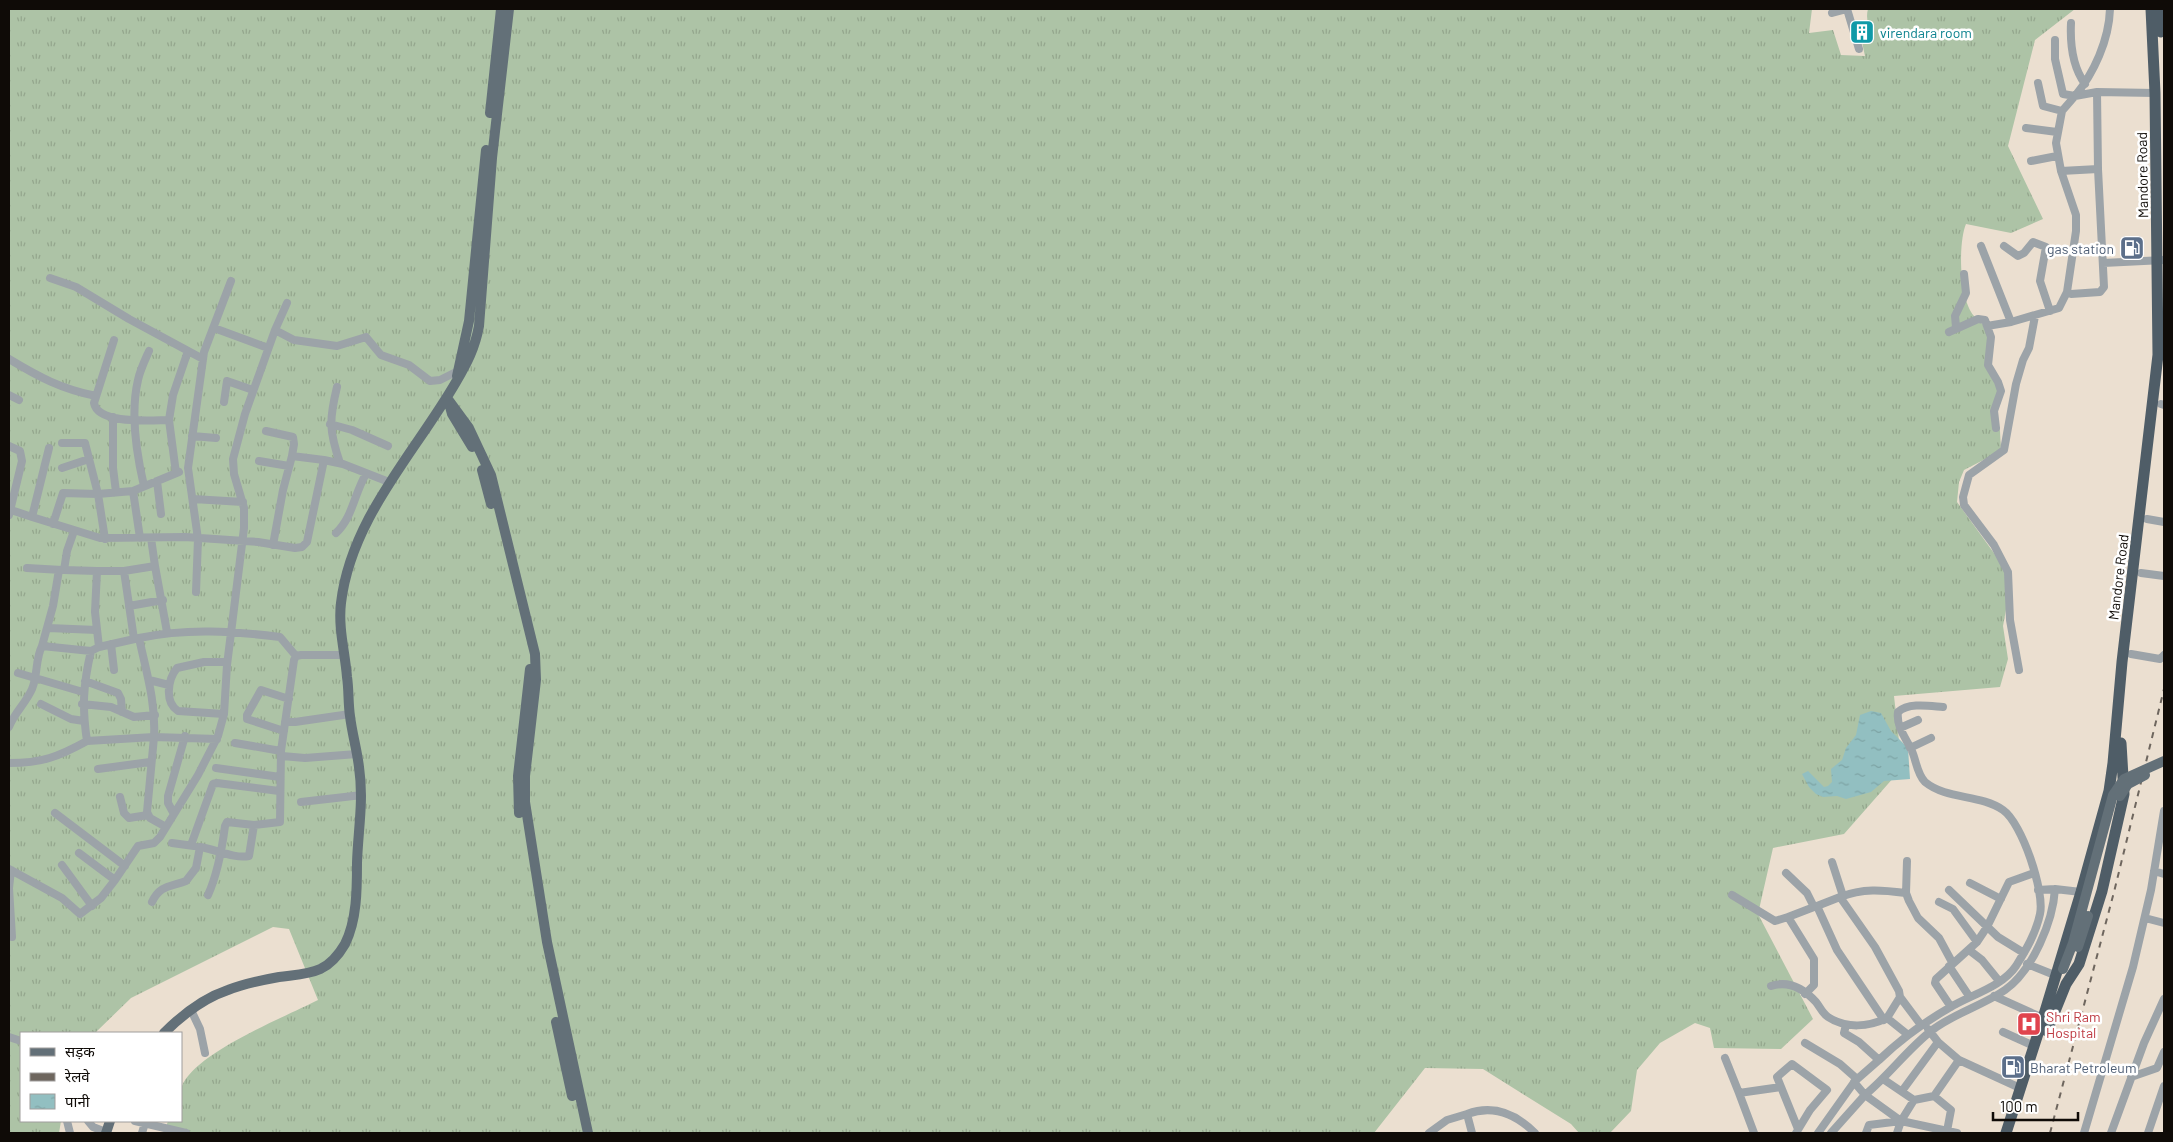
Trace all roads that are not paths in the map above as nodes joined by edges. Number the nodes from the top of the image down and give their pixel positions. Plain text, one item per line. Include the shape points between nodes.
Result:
1 (501, 9) edge
2 (509, 9) edge
3 (1847, 9) edge
4 (2110, 9) edge
5 (2151, 9) edge
6 (2159, 9) edge
7 (1832, 13) dead end
8 (2071, 23) dead end
9 (2163, 34) edge
10 (2055, 40) dead end
11 (1859, 49) dead end
12 (2038, 83) dead end
13 (2085, 84) junction
14 (2097, 92) junction
15 (2155, 93) junction
16 (2075, 96) junction
17 (2164, 104) edge
18 (2062, 111) junction
19 (2026, 128) dead end
20 (2057, 132) junction
21 (2057, 156) junction
22 (2164, 159) edge
23 (2031, 161) dead end
24 (2098, 169) junction
25 (2061, 170) junction
26 (2164, 182) edge
27 (2164, 191) edge
28 (1981, 246) dead end
29 (2004, 246) dead end
30 (2161, 260) edge
31 (2103, 263) junction
32 (1964, 274) dead end
33 (50, 278) dead end
34 (231, 280) dead end
35 (2067, 292) junction
36 (287, 303) dead end
37 (2050, 311) junction
38 (2035, 316) junction
39 (2010, 322) junction
40 (1987, 326) junction
41 (1956, 327) junction
42 (214, 328) junction
43 (275, 330) junction
44 (1949, 332) dead end
45 (114, 340) dead end
46 (268, 348) junction
47 (149, 350) dead end
48 (188, 351) junction
49 (9, 359) edge
50 (203, 359) junction
51 (2164, 362) edge
52 (458, 371) junction
53 (456, 382) junction
54 (336, 387) dead end
55 (253, 390) junction
56 (9, 395) edge
57 (96, 396) junction
58 (447, 398) junction
59 (19, 400) dead end
60 (224, 402) dead end
61 (2163, 404) edge
62 (113, 417) junction
63 (169, 420) junction
64 (135, 421) junction
65 (330, 424) junction
66 (1996, 428) dead end
67 (266, 431) dead end
68 (192, 436) junction
69 (216, 438) dead end
70 (62, 443) dead end
71 (9, 446) edge
72 (388, 446) dead end
73 (49, 448) dead end
74 (292, 456) junction
75 (88, 459) junction
76 (324, 460) junction
77 (259, 462) dead end
78 (340, 463) junction
79 (289, 466) junction
80 (62, 468) dead end
81 (188, 468) junction
82 (176, 473) junction
83 (366, 474) junction
84 (157, 481) junction
85 (389, 482) junction
86 (144, 486) junction
87 (132, 491) junction
88 (116, 492) junction
89 (98, 494) junction
90 (193, 499) junction
91 (243, 502) junction
92 (10, 512) edge
93 (161, 514) dead end
94 (32, 517) junction
95 (2147, 519) junction
96 (2164, 522) edge
97 (53, 524) junction
98 (74, 531) junction
99 (336, 533) dead end
100 (105, 538) junction
101 (140, 538) junction
102 (151, 538) junction
103 (198, 539) junction
104 (243, 542) junction
105 (273, 545) junction
106 (156, 566) junction
107 (27, 568) dead end
108 (62, 570) junction
109 (97, 571) junction
110 (124, 571) junction
111 (2141, 573) junction
112 (2164, 576) edge
113 (196, 592) dead end
114 (163, 600) junction
115 (129, 606) junction
116 (48, 628) junction
117 (97, 630) junction
118 (231, 631) junction
119 (167, 632) junction
120 (137, 638) junction
121 (111, 644) junction
122 (42, 646) junction
123 (99, 647) junction
124 (91, 652) junction
125 (2131, 654) junction
126 (344, 655) junction
127 (2164, 655) edge
128 (296, 656) junction
129 (227, 662) junction
130 (114, 670) dead end
131 (2020, 670) dead end
132 (18, 672) dead end
133 (36, 678) junction
134 (149, 680) junction
135 (85, 681) junction
136 (169, 685) junction
137 (83, 692) junction
138 (289, 699) junction
139 (41, 704) dead end
140 (82, 704) junction
141 (1943, 707) dead end
142 (122, 712) junction
143 (224, 714) junction
144 (350, 714) junction
145 (155, 715) junction
146 (1918, 720) dead end
147 (84, 721) junction
148 (285, 722) junction
149 (9, 727) edge
150 (1900, 728) junction
151 (284, 731) junction
152 (185, 736) junction
153 (154, 737) junction
154 (1932, 738) dead end
155 (216, 739) junction
156 (87, 741) junction
157 (235, 743) dead end
158 (1910, 748) junction
159 (281, 754) junction
160 (357, 754) junction
161 (2164, 760) edge
162 (150, 762) junction
163 (9, 763) edge
164 (2164, 767) edge
165 (216, 768) dead end
166 (98, 769) dead end
167 (280, 777) junction
168 (279, 791) junction
169 (362, 795) junction
170 (120, 797) dead end
171 (301, 802) dead end
172 (2164, 811) edge
173 (55, 813) dead end
174 (174, 814) junction
175 (148, 815) junction
176 (254, 825) junction
177 (166, 827) junction
178 (172, 843) dead end
179 (191, 845) junction
180 (200, 847) junction
181 (2161, 850) edge
182 (221, 852) junction
183 (79, 853) dead end
184 (1907, 861) dead end
185 (1832, 862) dead end
186 (62, 865) dead end
187 (125, 866) junction
188 (10, 870) edge
189 (2154, 871) junction
190 (1786, 873) dead end
191 (2034, 873) junction
192 (2164, 874) edge
193 (114, 880) junction
194 (1970, 883) dead end
195 (9, 888) edge
196 (2055, 889) junction
197 (1949, 890) dead end
198 (2038, 890) junction
199 (2081, 892) junction
200 (1906, 893) junction
201 (208, 895) dead end
202 (1732, 895) dead end
203 (1842, 897) junction
204 (2001, 898) junction
205 (152, 902) dead end
206 (1940, 902) dead end
207 (92, 906) junction
208 (1816, 906) junction
209 (1788, 917) junction
210 (2145, 918) junction
211 (2164, 923) edge
212 (1987, 927) junction
213 (12, 936) dead end
214 (1977, 942) junction
215 (1969, 950) junction
216 (2024, 953) junction
217 (1950, 964) junction
218 (2027, 964) junction
219 (2063, 973) junction
220 (2000, 981) junction
221 (2066, 984) junction
222 (1771, 986) dead end
223 (1805, 994) junction
224 (1969, 996) junction
225 (1994, 996) junction
226 (1900, 997) junction
227 (2164, 999) edge
228 (1950, 1007) junction
229 (191, 1010) junction
230 (1886, 1018) junction
231 (2044, 1018) junction
232 (1922, 1024) junction
233 (1846, 1025) junction
234 (165, 1032) edge
235 (1930, 1032) junction
236 (2003, 1032) dead end
237 (1907, 1034) junction
238 (1938, 1042) junction
239 (1805, 1043) dead end
240 (2034, 1046) junction
241 (2164, 1052) edge
242 (205, 1053) dead end
243 (1725, 1058) dead end
244 (1879, 1060) junction
245 (1959, 1060) junction
246 (2131, 1077) junction
247 (1883, 1079) junction
248 (1856, 1081) junction
249 (1781, 1087) junction
250 (2020, 1088) junction
251 (2164, 1089) edge
252 (1827, 1090) junction
253 (1902, 1091) junction
254 (1739, 1093) junction
255 (1865, 1095) junction
256 (1934, 1096) junction
257 (1914, 1100) junction
258 (1840, 1102) junction
259 (1467, 1114) junction
260 (1900, 1121) junction
261 (89, 1122) edge
262 (140, 1122) edge
263 (145, 1123) junction
264 (159, 1123) edge
265 (1797, 1131) edge
266 (1947, 1131) junction
267 (106, 1133) edge
268 (142, 1133) edge
269 (186, 1133) edge
270 (581, 1133) edge
271 (588, 1133) edge
272 (1429, 1133) edge
273 (1472, 1133) edge
274 (1535, 1133) edge
275 (1754, 1133) edge
276 (1818, 1133) edge
277 (1831, 1133) edge
278 (1866, 1133) edge
279 (1897, 1133) edge
280 (1957, 1133) edge
281 (2006, 1133) edge
282 (2013, 1133) edge
283 (2084, 1133) edge
284 (2111, 1133) edge
285 (2148, 1133) edge

1 - 52 main road via 470,313
2 - 53 main road via 492,158 479,326 473,352
3 - 7 street
3 - 11 street
4 - 13 street via 2095,67
5 - 15 highway, Mandore Road
6 - 9 highway, Mandore Road
8 - 13 street via 2070,46 2079,76
9 - 17 highway, Mandore Road
10 - 16 street via 2055,58 2063,94
12 - 18 street via 2044,107
13 - 16 street
14 - 15 street
14 - 16 street
14 - 24 street
15 - 30 highway, Mandore Road
16 - 18 street
17 - 22 highway, Mandore Road
18 - 20 street
19 - 20 street
20 - 21 street
21 - 23 street
21 - 25 street
22 - 26 highway, Mandore Road
24 - 25 street
24 - 31 street
25 - 35 street via 2076,215
26 - 27 highway, Mandore Road
28 - 39 street
29 - 37 street via 2018,256 2033,242 2046,247 2040,281
30 - 31 street
30 - 199 highway, Mandore Road via 2156,376 2113,763
31 - 35 street via 2104,287 2100,292
32 - 41 street via 1966,294 1955,316
33 - 48 street via 76,287
34 - 42 street
35 - 37 street via 2059,308
36 - 43 street
37 - 38 street
38 - 39 street
38 - 131 street via 2030,348 2016,384 2004,450 1969,475 1963,497 1967,512 1994,545 2008,572 2010,620
39 - 40 street
40 - 41 street via 1985,320 1978,319
40 - 66 street via 1991,337 1988,365 2000,391 2000,400 1994,411
41 - 44 street
42 - 46 street
42 - 50 street
43 - 46 street
43 - 52 street via 301,342 337,346 366,337 381,355 409,365 430,382
45 - 57 street
46 - 55 street
47 - 64 street via 138,379
48 - 50 street
48 - 63 street
49 - 57 street via 49,382
50 - 68 street
51 - 61 highway, Mandore Road
52 - 53 main road
53 - 58 main road
54 - 65 street
55 - 60 street via 227,381
55 - 91 street via 233,458 234,474
56 - 59 street
57 - 62 street via 94,404 98,412
58 - 85 main road
58 - 270 main road via 484,476 529,656 518,803 540,942
58 - 271 main road via 469,428 491,475 534,647 536,680 525,802 547,942
61 - 95 highway, Mandore Road
62 - 64 street
62 - 88 street
63 - 64 street
63 - 82 street
64 - 86 street
65 - 72 street
65 - 78 street
67 - 74 street via 293,437
68 - 69 street
68 - 81 street
70 - 75 street via 84,442
71 - 92 street via 20,451 22,461
73 - 94 street
74 - 76 street
74 - 79 street
75 - 80 street
75 - 89 street
76 - 78 street
76 - 105 street via 307,542 295,548
77 - 79 street
78 - 83 street
79 - 105 street
81 - 82 street
81 - 90 street
82 - 84 street
83 - 85 street
83 - 99 street via 356,490 348,520
84 - 86 street
84 - 93 street
85 - 126 main road via 349,562 341,606
86 - 87 street
87 - 88 street
87 - 101 street
88 - 89 street
89 - 97 street via 63,494
89 - 100 street
90 - 91 street
90 - 103 street
91 - 104 street
92 - 94 street
94 - 97 street
95 - 96 street
95 - 111 highway, Mandore Road
97 - 98 street
98 - 100 street
98 - 108 street
100 - 101 street
101 - 102 street
102 - 103 street
102 - 106 street
103 - 104 street
103 - 113 street
104 - 105 street
104 - 118 street
106 - 110 street
106 - 114 street
107 - 108 street
108 - 109 street
108 - 116 street
109 - 110 street
109 - 117 street
110 - 115 street
111 - 112 street
111 - 125 highway, Mandore Road
114 - 115 street
114 - 119 street
115 - 120 street
116 - 117 street
116 - 122 street
117 - 123 street
118 - 119 street
118 - 128 street via 280,637
118 - 129 street
119 - 120 street
120 - 121 street
120 - 134 street
121 - 123 street
121 - 130 street
122 - 124 street
122 - 133 street via 37,659
123 - 124 street
124 - 135 street
125 - 127 street via 2160,659
125 - 221 highway, Mandore Road via 2121,740 2124,794 2086,947
126 - 128 street
126 - 144 main road
128 - 138 street
129 - 136 street via 204,662 177,668
129 - 143 street
132 - 133 street
133 - 137 street
133 - 149 street
134 - 136 street
134 - 145 street
135 - 137 street
135 - 142 street via 118,693 122,699
136 - 143 street via 171,703 178,711
137 - 140 street
138 - 148 street
138 - 151 street via 261,690 247,715 251,721
139 - 147 street via 71,719
140 - 142 street via 111,707
140 - 147 street
141 - 150 street via 1917,706 1900,710 1897,718
142 - 145 street via 134,717
143 - 155 street
144 - 148 street
144 - 160 main road
145 - 153 street
146 - 150 street
147 - 156 street
148 - 151 street
150 - 158 street
151 - 159 street
152 - 153 street
152 - 155 street
152 - 174 street via 168,796
153 - 156 street
153 - 162 street
154 - 158 street
155 - 174 street
156 - 163 street via 56,758
157 - 159 street
158 - 191 street via 1925,782 1959,797 1978,799 2005,811 2018,828
159 - 160 street via 304,758
159 - 167 street
160 - 169 main road
161 - 219 main road, bridge via 2124,779 2113,795
162 - 166 street
162 - 175 street
164 - 219 main road, bridge via 2128,784 2119,798 2082,935
165 - 167 street
167 - 168 street
168 - 176 street via 280,822
168 - 179 street via 213,784
169 - 171 street
169 - 229 main road via 355,907 345,943 338,954 318,971 227,990
170 - 175 street via 124,813 129,818
172 - 181 street
173 - 187 street
174 - 177 street
175 - 177 street
176 - 182 street via 227,822
176 - 182 street via 248,856
177 - 187 street via 154,843 138,846
178 - 179 street
179 - 180 street
180 - 182 street
180 - 205 street via 196,868 186,881 166,886
181 - 189 street
182 - 201 street
183 - 193 street
184 - 200 street
185 - 203 street
186 - 207 street
187 - 193 street
188 - 195 street
188 - 207 street via 62,898 77,913
189 - 192 street
189 - 210 street
190 - 208 street
191 - 198 street
191 - 204 street via 2009,882
193 - 207 street
194 - 204 street
195 - 213 street
196 - 198 street
196 - 199 street
196 - 218 street via 2049,923
197 - 212 street
198 - 216 street via 2040,914
199 - 219 highway, Mandore Road
200 - 203 street via 1874,889
200 - 217 street via 1914,912 1939,938
202 - 209 street via 1775,921
203 - 208 street
203 - 226 street via 1875,946
204 - 212 street
206 - 214 street via 1953,909
208 - 209 street
208 - 230 street via 1837,950
209 - 223 street via 1814,959 1814,985
210 - 211 street
210 - 283 street
212 - 214 street
212 - 216 street
214 - 215 street
215 - 217 street
215 - 220 street
216 - 220 street
217 - 224 street
217 - 228 street via 1935,983
218 - 219 street
218 - 225 street via 2006,989
219 - 221 main road
219 - 231 highway, Mandore Road
220 - 224 street
221 - 282 highway, Mandore Road via 2049,1024
222 - 223 street via 1790,985 1800,988
223 - 233 street via 1827,1016
224 - 228 street
225 - 231 street
225 - 235 street
226 - 230 street
226 - 232 street
227 - 246 street
228 - 232 street
229 - 234 main road
229 - 242 street via 200,1029
230 - 233 street via 1862,1026
230 - 237 street
231 - 240 highway, Mandore Road
232 - 235 street
232 - 237 street
233 - 244 street via 1844,1033
235 - 238 street
235 - 247 street
236 - 240 street
237 - 244 street
238 - 245 street
238 - 253 street
239 - 248 street via 1840,1064
240 - 250 highway, Mandore Road
241 - 246 street via 2157,1068
243 - 254 street
244 - 248 street
245 - 250 street
245 - 256 street
246 - 284 street
247 - 253 street
247 - 255 street
248 - 255 street
248 - 258 street
249 - 252 street via 1777,1075 1792,1064
249 - 254 street
249 - 265 street
250 - 281 highway, Mandore Road
251 - 285 street
252 - 258 street
252 - 265 street
253 - 257 street
254 - 275 street
255 - 260 street
255 - 277 street
256 - 257 street
256 - 266 street via 1952,1110
257 - 260 street
258 - 276 street
259 - 272 street via 1448,1120
259 - 273 street
259 - 274 street via 1481,1110 1504,1112 1516,1117
260 - 266 street
260 - 278 street via 1869,1125
260 - 279 street
261 - 267 street
262 - 263 street
263 - 264 street
263 - 268 street
264 - 269 street
266 - 280 street

